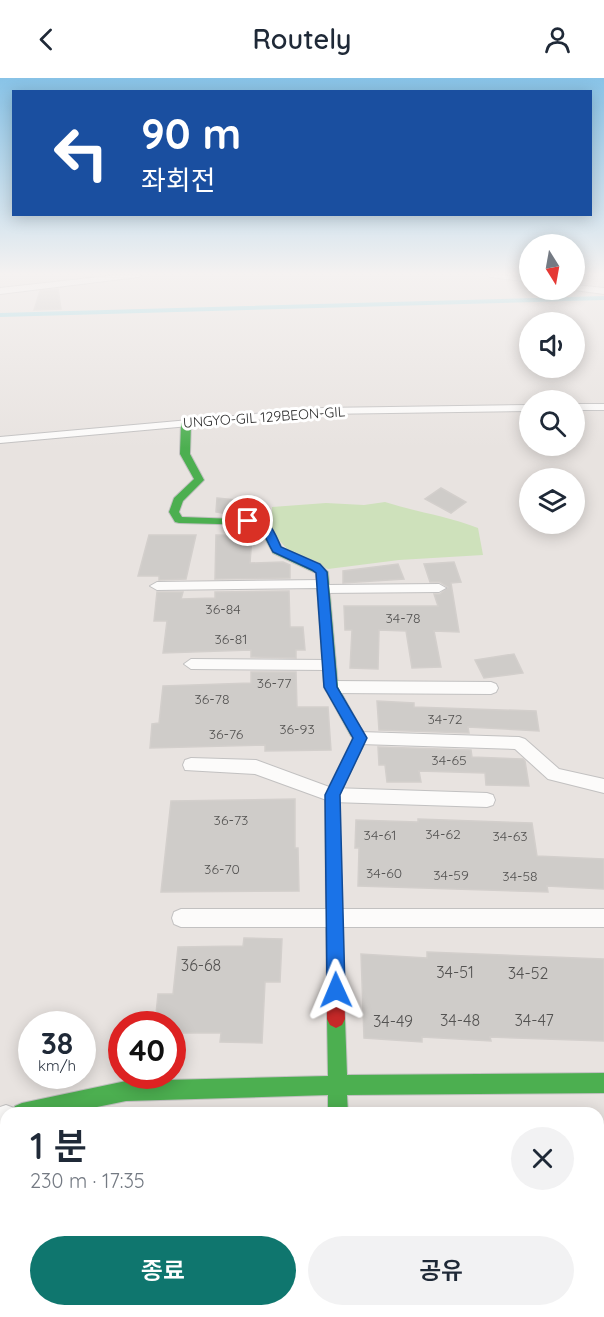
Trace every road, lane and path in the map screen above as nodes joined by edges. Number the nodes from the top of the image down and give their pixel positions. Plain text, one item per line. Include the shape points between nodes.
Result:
1 (604, 406) edge
2 (585, 407) edge
3 (519, 408) edge
4 (186, 423) junction
5 (0, 440) edge
6 (157, 586) dead end
7 (323, 587) junction
8 (439, 588) dead end
9 (191, 664) dead end
10 (329, 665) junction
11 (331, 687) junction
12 (491, 688) dead end
13 (360, 738) junction
14 (191, 765) dead end
15 (604, 786) edge
16 (332, 795) junction
17 (487, 800) dead end
18 (181, 918) dead end
19 (604, 918) edge
20 (334, 919) junction
21 (604, 1083) edge
22 (338, 1085) junction
23 (50, 1107) edge
24 (338, 1107) edge

1 - 2 street
3 - 4 street, UNGYO-GIL 129BEON-GIL via 322,411
4 - 5 street, UNGYO-GIL 129BEON-GIL
4 - 7 street via 185,454 199,480 178,500 174,512 179,520 261,522 277,550 322,572
6 - 7 street
7 - 8 street
7 - 10 street
9 - 10 street
10 - 11 street
11 - 12 street
11 - 13 street
13 - 15 street via 519,743 554,774
13 - 16 street
14 - 16 street via 256,766
16 - 17 street
16 - 20 street
18 - 20 street
19 - 20 street
20 - 22 street
21 - 22 street
22 - 23 street via 126,1091
22 - 24 street

